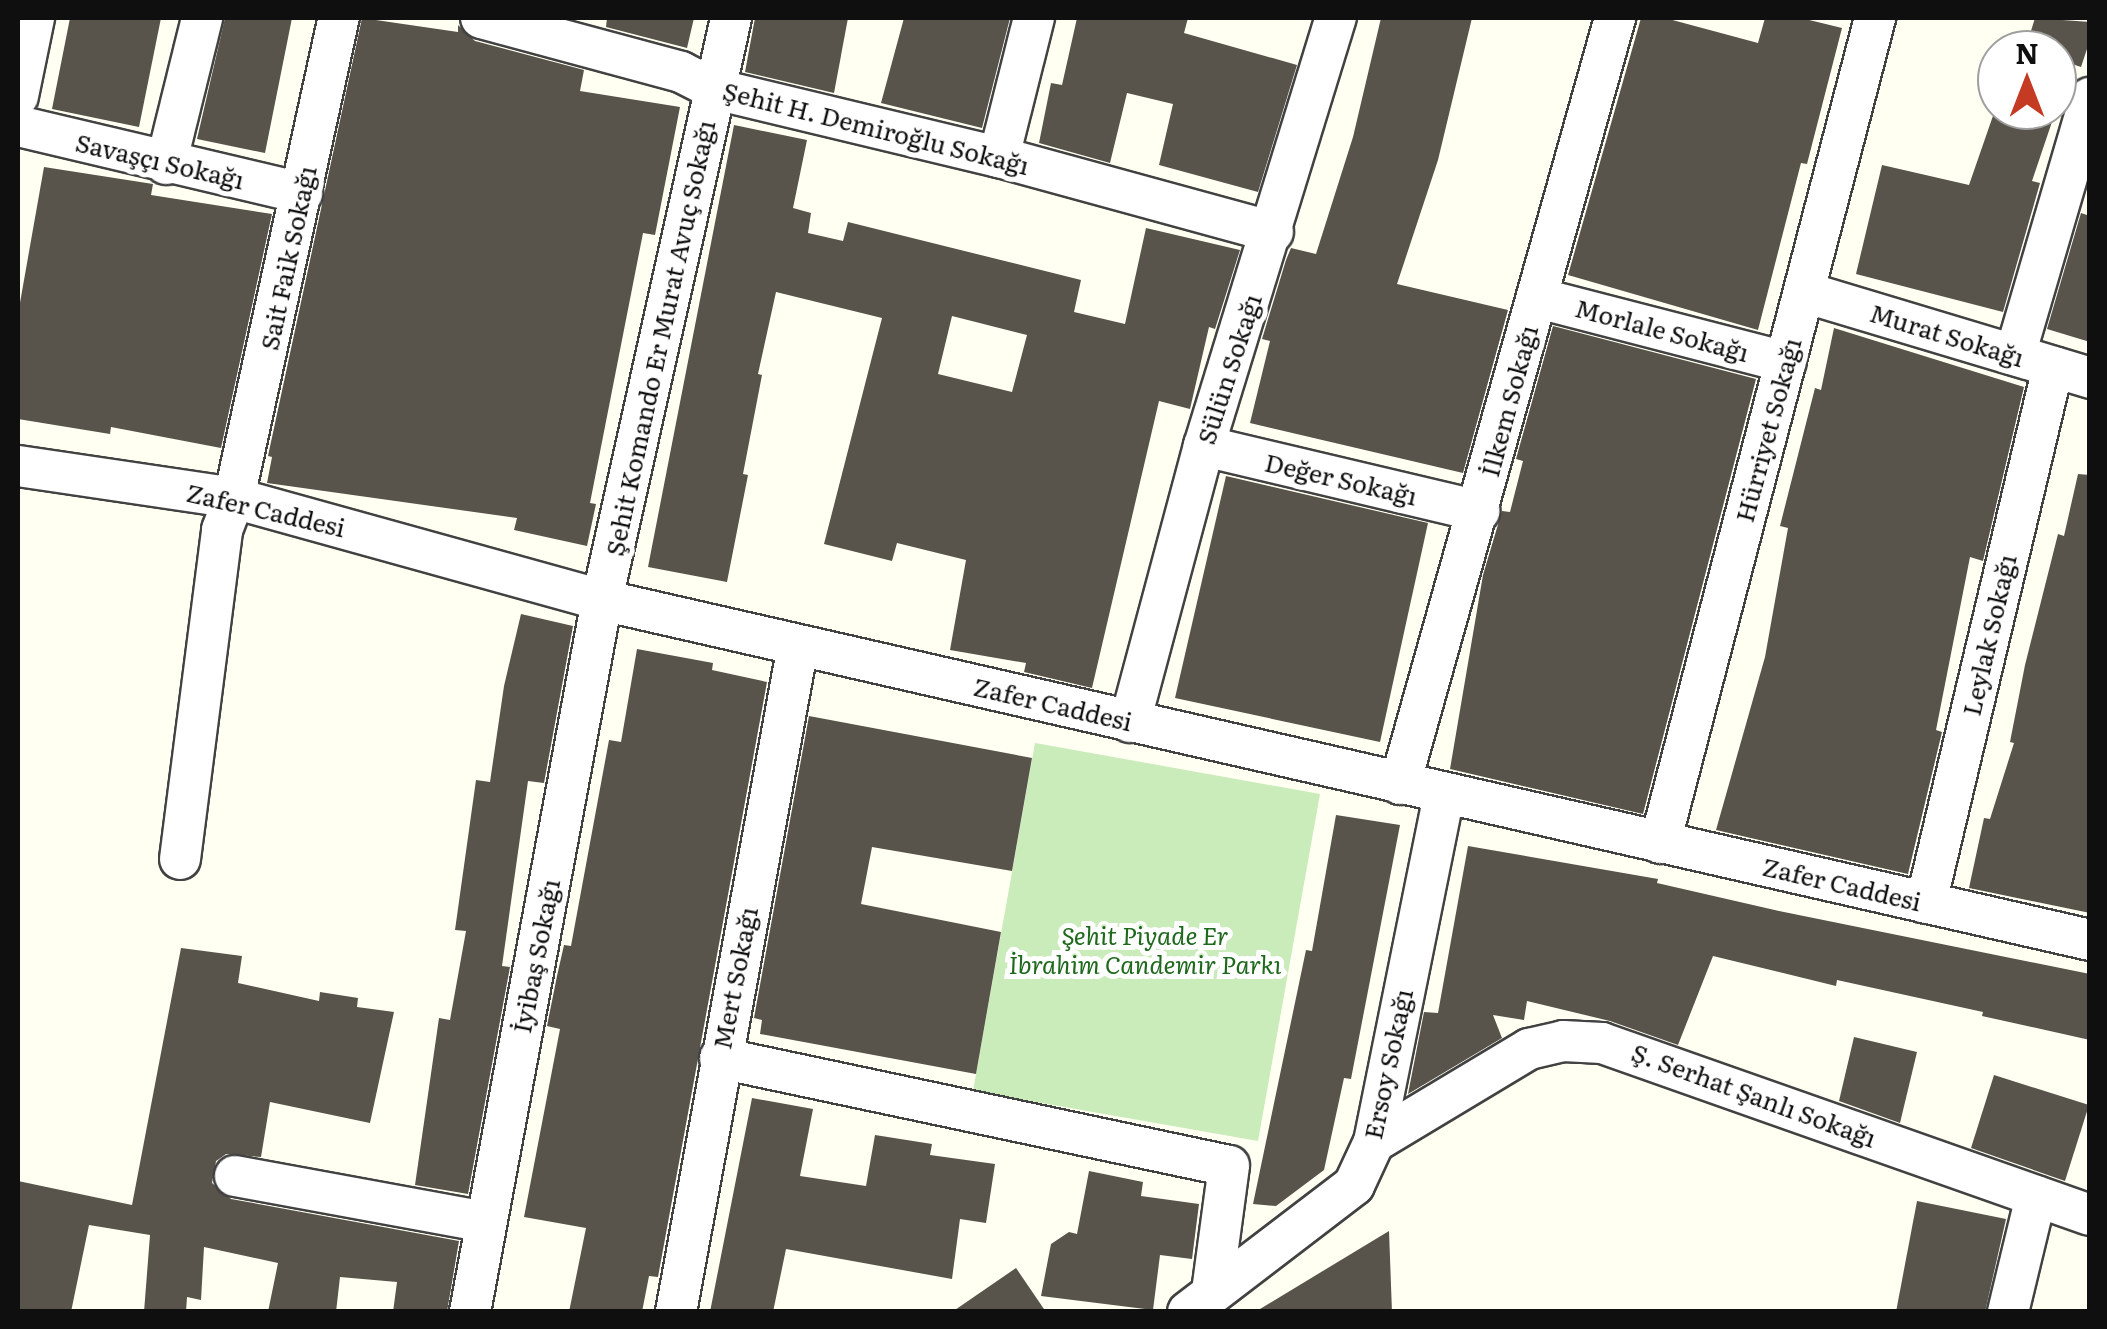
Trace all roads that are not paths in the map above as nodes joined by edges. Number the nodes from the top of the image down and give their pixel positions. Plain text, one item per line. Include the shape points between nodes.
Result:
1 (34, 18) edge
2 (202, 18) edge
3 (340, 18) edge
4 (481, 18) edge
5 (731, 18) edge
6 (1034, 18) edge
7 (1336, 18) edge
8 (1615, 18) edge
9 (1876, 18) edge
10 (715, 89) junction
11 (18, 96) edge
12 (2090, 98) edge
13 (18, 126) edge
14 (999, 158) junction
15 (166, 164) junction
16 (302, 193) junction
17 (1273, 232) junction
18 (1804, 292) junction
19 (1538, 298) junction
20 (2015, 355) junction
21 (1786, 362) junction
22 (2071, 373) edge
23 (1204, 446) junction
24 (18, 466) edge
25 (234, 498) junction
26 (1479, 512) junction
27 (602, 600) junction
28 (798, 645) junction
29 (1130, 722) junction
30 (1400, 784) junction
31 (1444, 794) junction
32 (1660, 842) junction
33 (180, 858) dead end
34 (1926, 903) junction
35 (2090, 940) edge
36 (720, 1058) junction
37 (1374, 1142) junction
38 (235, 1176) dead end
39 (2036, 1196) junction
40 (2090, 1215) edge
41 (486, 1222) junction
42 (1196, 1306) edge
43 (470, 1312) edge
44 (676, 1312) edge
45 (2008, 1312) edge

1 - 11 street
2 - 15 street
3 - 16 street, Sait Faik Sokağı
4 - 10 street, Şehit H. Demiroğlu Sokağı via 681,72
5 - 10 street, Şehit Komando Er Murat Avuç Sokağı
6 - 14 street
7 - 17 street, Sülün Sokağı
8 - 19 street, İlkem Sokağı
9 - 18 street, Hürriyet Sokağı
10 - 14 street, Şehit H. Demiroğlu Sokağı
10 - 27 street, Şehit Komando Er Murat Avuç Sokağı
12 - 20 street
13 - 15 street, Savaşçı Sokağı
14 - 17 street, Şehit H. Demiroğlu Sokağı
15 - 16 street, Savaşçı Sokağı
16 - 25 street, Sait Faik Sokağı
17 - 23 street, Sülün Sokağı
18 - 20 street, Murat Sokağı
18 - 21 street, Hürriyet Sokağı
19 - 21 street, Morlale Sokağı
19 - 26 street, İlkem Sokağı
20 - 22 street, Murat Sokağı
21 - 32 street, Hürriyet Sokağı
22 - 34 street, Leylak Sokağı
23 - 26 street, Değer Sokağı
23 - 29 street, Sülün Sokağı
24 - 25 street, Zafer Caddesi
25 - 27 street, Zafer Caddesi
25 - 33 street, Sait Faik Sokağı via 222,530
26 - 30 street, İlkem Sokağı
27 - 28 street, Zafer Caddesi
27 - 41 street, İyibaş Sokağı
28 - 29 street, Zafer Caddesi
28 - 36 street, Mert Sokağı
29 - 30 street, Zafer Caddesi
30 - 31 street, Zafer Caddesi
31 - 32 street, Zafer Caddesi
31 - 37 street, Ersoy Sokağı
32 - 34 street, Zafer Caddesi
34 - 35 street, Zafer Caddesi
36 - 42 street via 1229,1166
36 - 44 street, Mert Sokağı
37 - 39 street, Ş. Serhat Şanlı Sokağı via 1529,1049 1564,1041 1602,1043
37 - 42 street, Ersoy Sokağı via 1354,1185
38 - 41 street
39 - 40 street, Ş. Serhat Şanlı Sokağı
39 - 45 street
41 - 43 street, İyibaş Sokağı

